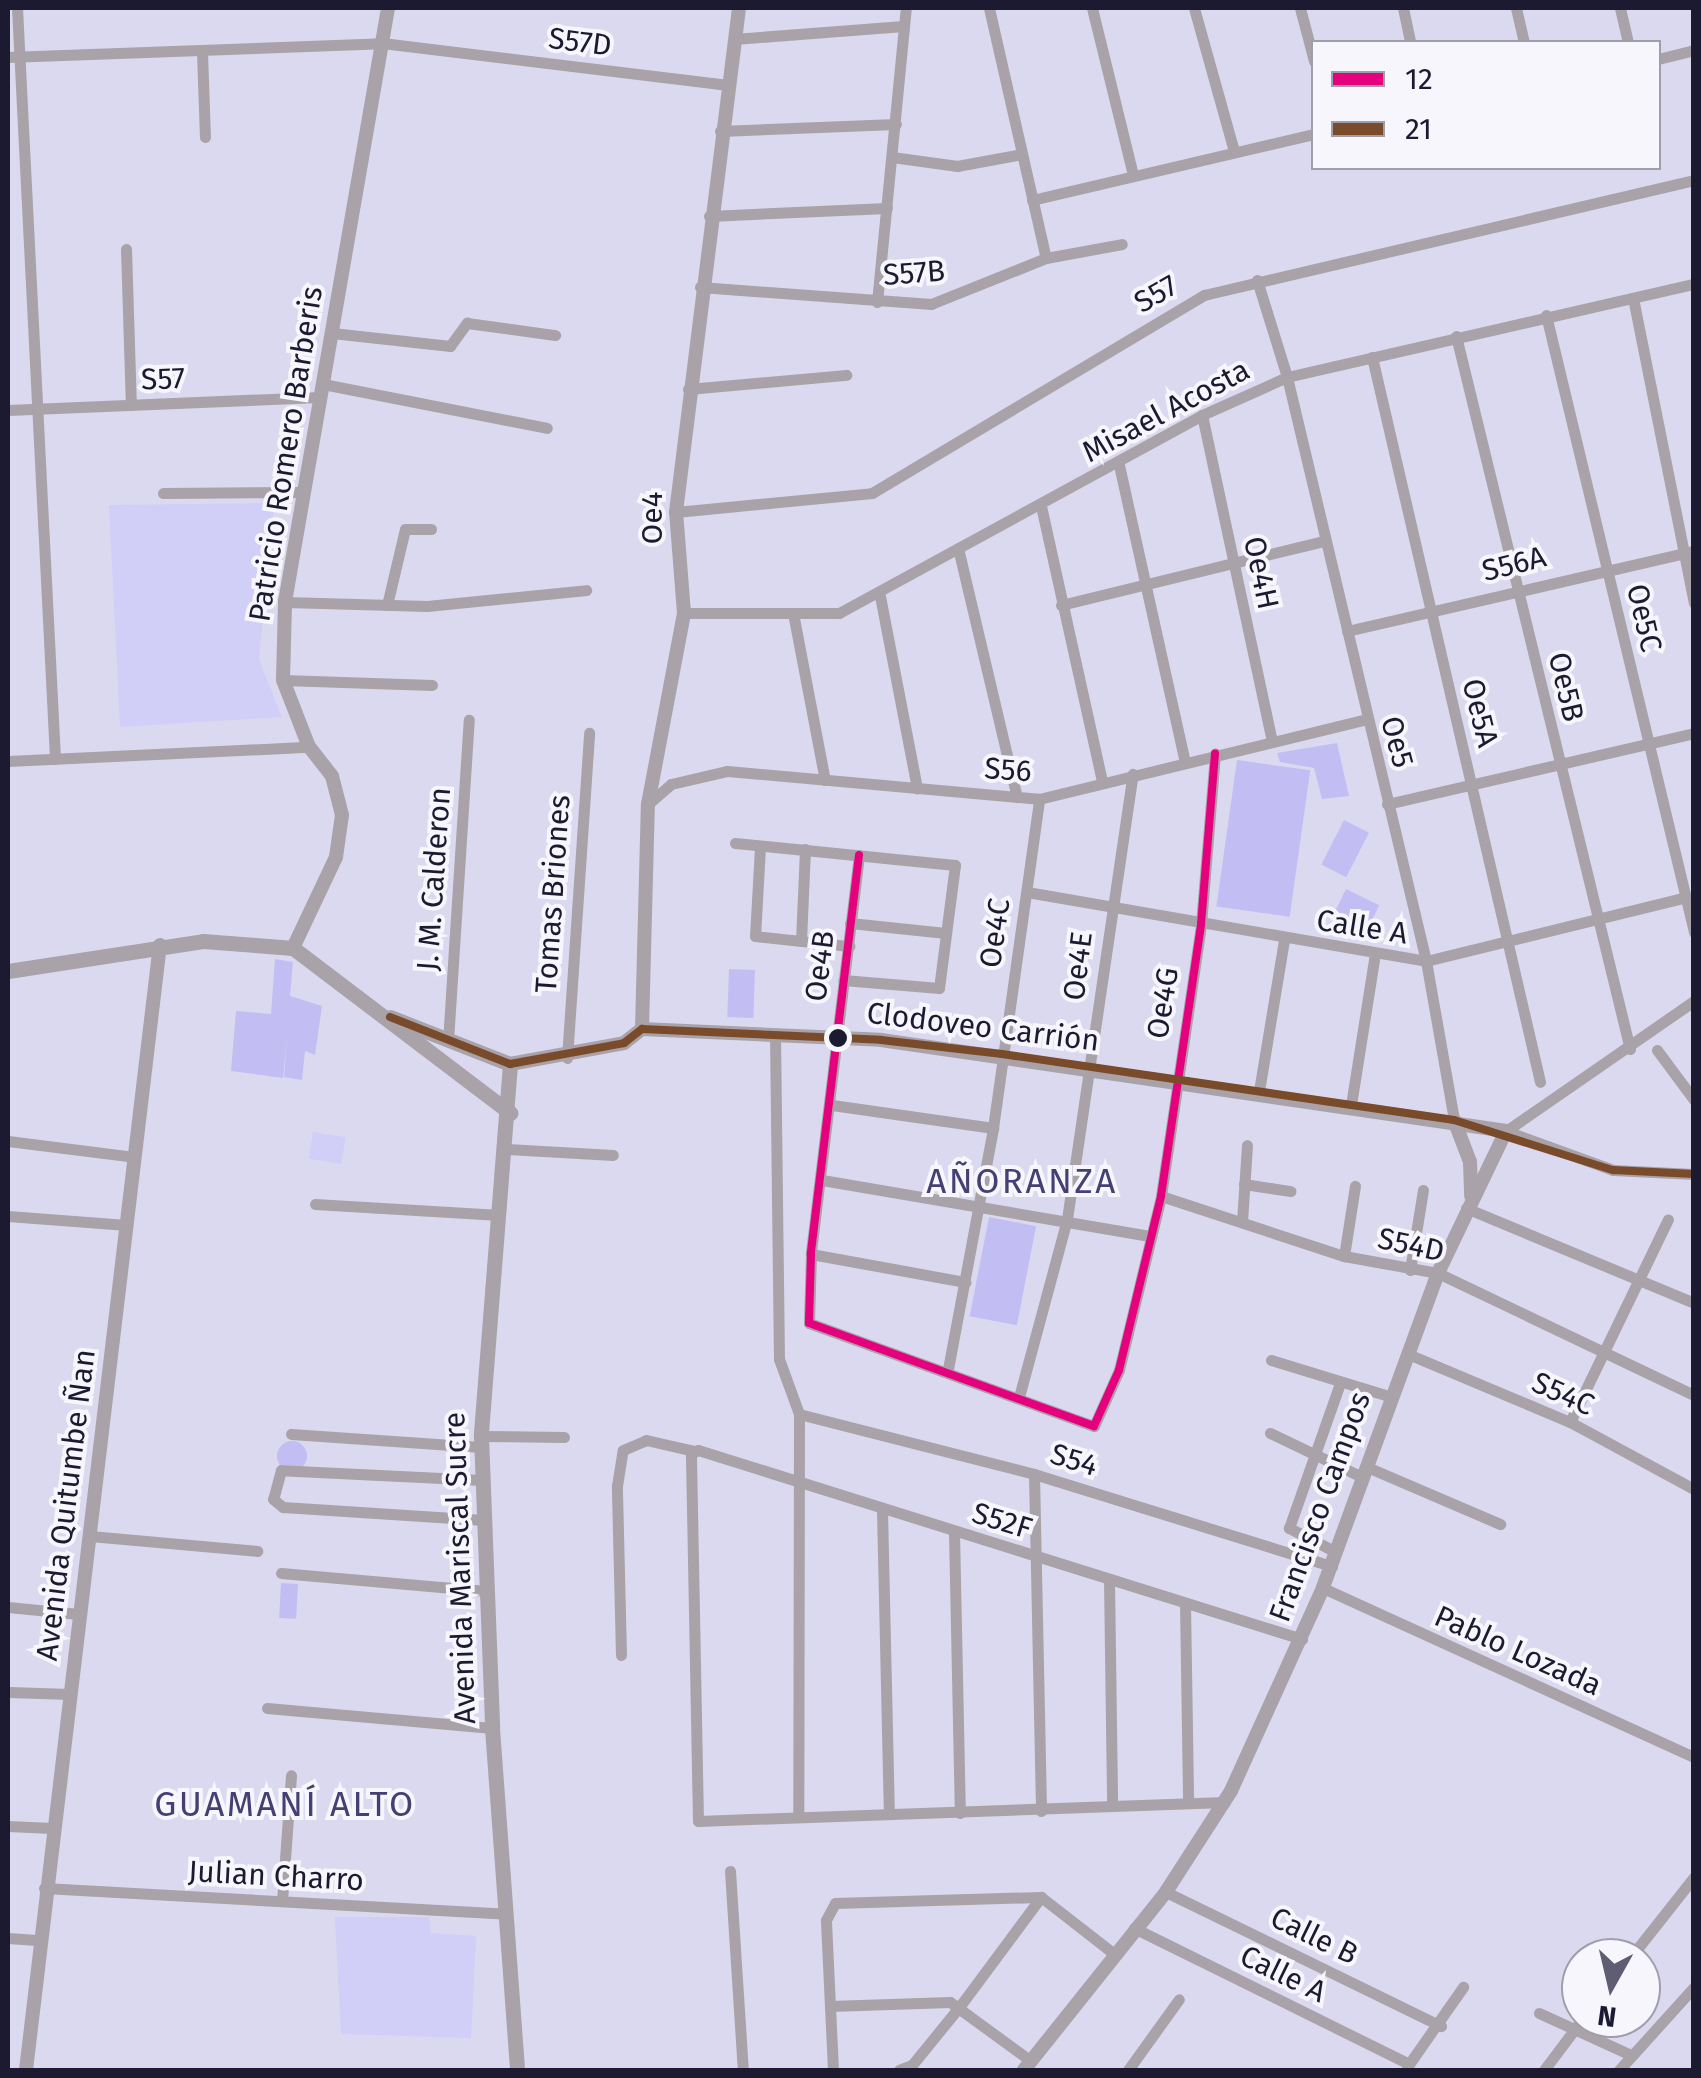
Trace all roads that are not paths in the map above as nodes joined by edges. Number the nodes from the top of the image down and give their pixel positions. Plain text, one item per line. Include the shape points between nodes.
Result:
1 (17, 8) edge
2 (388, 8) edge
3 (739, 8) edge
4 (906, 8) edge
5 (989, 8) edge
6 (1092, 8) edge
7 (1194, 8) edge
8 (1300, 8) edge
9 (1403, 8) edge
10 (1516, 8) edge
11 (1620, 8) edge
12 (904, 26) junction
13 (734, 39) junction
14 (1410, 40) edge
15 (1524, 40) edge
16 (1628, 40) edge
17 (382, 43) junction
18 (1311, 50) edge
19 (1694, 50) edge
20 (202, 52) junction
21 (13, 57) edge
22 (1661, 58) edge
23 (728, 85) junction
24 (896, 124) junction
25 (720, 131) junction
26 (1311, 135) edge
27 (206, 137) dead end
28 (1234, 151) junction
29 (1022, 154) junction
30 (892, 157) junction
31 (1133, 175) junction
32 (1694, 180) edge
33 (1032, 200) junction
34 (886, 208) junction
35 (708, 216) junction
36 (1122, 244) dead end
37 (126, 249) dead end
38 (1046, 258) junction
39 (1257, 280) junction
40 (1694, 284) edge
41 (700, 287) junction
42 (1633, 298) junction
43 (877, 302) junction
44 (1546, 315) junction
45 (332, 332) junction
46 (555, 335) dead end
47 (1456, 336) junction
48 (1372, 357) junction
49 (846, 375) dead end
50 (1287, 377) junction
51 (688, 389) junction
52 (321, 391) junction
53 (131, 406) junction
54 (41, 408) junction
55 (8, 410) edge
56 (1202, 415) junction
57 (546, 428) dead end
58 (1119, 465) junction
59 (163, 492) dead end
60 (304, 492) junction
61 (1040, 506) junction
62 (676, 512) junction
63 (431, 529) dead end
64 (1322, 541) junction
65 (958, 548) junction
66 (1688, 552) edge
67 (1233, 560) junction
68 (1607, 568) junction
69 (1147, 580) junction
70 (1517, 587) junction
71 (586, 590) dead end
72 (880, 596) junction
73 (285, 602) junction
74 (1694, 603) edge
75 (387, 604) junction
76 (1061, 605) junction
77 (1430, 612) junction
78 (684, 613) junction
79 (794, 613) junction
80 (1347, 631) junction
81 (283, 680) junction
82 (432, 685) dead end
83 (469, 720) dead end
84 (1364, 720) junction
85 (589, 732) dead end
86 (1694, 733) edge
87 (1272, 741) junction
88 (1647, 742) junction
89 (309, 747) junction
90 (1215, 754) junction
91 (55, 759) junction
92 (8, 761) edge
93 (1184, 762) junction
94 (1558, 764) junction
95 (1133, 774) junction
96 (825, 780) junction
97 (1102, 781) junction
98 (1472, 783) junction
99 (917, 788) junction
100 (1017, 797) junction
101 (1039, 799) junction
102 (648, 804) junction
103 (1387, 804) junction
104 (735, 843) dead end
105 (760, 847) junction
106 (805, 849) junction
107 (859, 855) junction
108 (1027, 892) junction
109 (1686, 897) junction
110 (1110, 910) junction
111 (1599, 919) junction
112 (850, 924) junction
113 (1201, 924) junction
114 (1694, 932) edge
115 (945, 933) junction
116 (1284, 940) junction
117 (801, 942) junction
118 (1510, 942) junction
119 (160, 946) junction
120 (849, 946) junction
121 (293, 948) junction
122 (1375, 954) junction
123 (1426, 961) junction
124 (8, 971) edge
125 (844, 980) junction
126 (1694, 1001) edge
127 (390, 1016) junction
128 (642, 1029) junction
129 (775, 1034) junction
130 (838, 1038) junction
131 (448, 1041) junction
132 (1630, 1049) junction
133 (466, 1050) junction
134 (1657, 1050) dead end
135 (1002, 1054) junction
136 (567, 1058) junction
137 (510, 1064) junction
138 (1090, 1068) junction
139 (456, 1071) junction
140 (1176, 1080) junction
141 (1540, 1082) dead end
142 (1259, 1091) junction
143 (1694, 1100) edge
144 (832, 1105) junction
145 (1350, 1106) junction
146 (510, 1113) junction
147 (1454, 1120) junction
148 (994, 1128) junction
149 (1506, 1132) junction
150 (8, 1141) edge
151 (1247, 1145) dead end
152 (507, 1148) junction
153 (613, 1155) dead end
154 (134, 1157) junction
155 (1694, 1174) edge
156 (822, 1180) junction
157 (1244, 1184) junction
158 (1355, 1186) dead end
159 (1424, 1190) dead end
160 (1290, 1191) dead end
161 (1162, 1196) junction
162 (316, 1204) dead end
163 (981, 1204) junction
164 (1468, 1204) junction
165 (500, 1215) junction
166 (8, 1216) edge
167 (1068, 1219) junction
168 (1668, 1219) dead end
169 (1242, 1222) junction
170 (127, 1224) junction
171 (1151, 1236) junction
172 (811, 1254) junction
173 (1344, 1256) junction
174 (1410, 1270) junction
175 (1438, 1272) junction
176 (1639, 1276) junction
177 (965, 1282) junction
178 (1694, 1304) edge
179 (1606, 1350) junction
180 (1408, 1354) junction
181 (1271, 1360) dead end
182 (948, 1368) junction
183 (1340, 1383) junction
184 (1694, 1395) edge
185 (1389, 1396) junction
186 (1019, 1397) junction
187 (799, 1414) junction
188 (1570, 1422) junction
189 (1270, 1433) dead end
190 (291, 1434) dead end
191 (564, 1436) dead end
192 (481, 1441) junction
193 (692, 1452) junction
194 (1315, 1455) junction
195 (1365, 1472) junction
196 (1034, 1474) junction
197 (482, 1480) junction
198 (800, 1485) junction
199 (1694, 1488) edge
200 (882, 1510) junction
201 (484, 1520) junction
202 (1500, 1524) dead end
203 (954, 1532) junction
204 (90, 1536) junction
205 (257, 1552) dead end
206 (1036, 1557) junction
207 (1334, 1559) junction
208 (281, 1573) dead end
209 (1109, 1580) junction
210 (1323, 1588) junction
211 (486, 1591) junction
212 (1185, 1604) junction
213 (8, 1607) edge
214 (79, 1614) junction
215 (1302, 1640) junction
216 (621, 1656) dead end
217 (8, 1692) edge
218 (71, 1694) junction
219 (267, 1708) dead end
220 (492, 1728) junction
221 (1694, 1758) edge
222 (291, 1775) dead end
223 (1188, 1800) junction
224 (1225, 1802) junction
225 (1112, 1805) junction
226 (1041, 1811) junction
227 (960, 1813) junction
228 (889, 1814) junction
229 (798, 1816) junction
230 (8, 1826) edge
231 (52, 1828) junction
232 (730, 1871) dead end
233 (1694, 1877) edge
234 (44, 1888) junction
235 (1166, 1892) junction
236 (1041, 1897) junction
237 (282, 1901) junction
238 (506, 1914) junction
239 (1134, 1928) junction
240 (8, 1938) edge
241 (1646, 1938) edge
242 (37, 1940) junction
243 (1113, 1954) junction
244 (1462, 1987) dead end
245 (1694, 1987) edge
246 (1180, 1999) dead end
247 (830, 2006) junction
248 (960, 2006) junction
249 (1540, 2012) dead end
250 (1561, 2023) edge
251 (1440, 2026) junction
252 (1567, 2038) edge
253 (1591, 2038) edge
254 (1630, 2055) junction
255 (1027, 2066) edge
256 (1407, 2067) edge
257 (26, 2070) edge
258 (517, 2070) edge
259 (743, 2070) edge
260 (834, 2070) edge
261 (900, 2070) edge
262 (1128, 2070) edge
263 (1544, 2070) edge
264 (1618, 2070) edge

1 - 21 street
2 - 17 street, Patricio Romero Barberis
3 - 13 street, Oe4
4 - 12 street
5 - 29 street
6 - 31 street
7 - 28 street
8 - 18 street
9 - 14 street
10 - 15 street
11 - 16 street
12 - 13 street
12 - 24 street
13 - 23 street, Oe4
17 - 20 street, S57D
17 - 23 street, S57D
17 - 45 street, Patricio Romero Barberis
19 - 22 street
20 - 21 street, S57D
20 - 27 street
21 - 54 street
23 - 25 street, Oe4
24 - 25 street
24 - 30 street
25 - 35 street, Oe4
26 - 28 street
28 - 31 street
29 - 30 street via 957,166
29 - 33 street
30 - 34 street
31 - 33 street
32 - 39 street, S57
33 - 38 street
34 - 35 street
34 - 43 street
35 - 41 street, Oe4
36 - 38 street, S57B
37 - 53 street
38 - 43 street, S57B via 931,304
39 - 50 street, Oe5
39 - 62 street, S57 via 1204,295 872,493
40 - 42 street, Misael Acosta
41 - 43 street, S57B
41 - 51 street, Oe4
42 - 44 street, Misael Acosta
42 - 66 street
44 - 47 street, Misael Acosta
44 - 68 street, Oe5C
45 - 46 street via 450,346 467,322
45 - 52 street, Patricio Romero Barberis
47 - 48 street, Misael Acosta
47 - 70 street, Oe5B
48 - 50 street, Misael Acosta
48 - 77 street, Oe5A
49 - 51 street
50 - 56 street, Misael Acosta
50 - 64 street, Oe5
51 - 62 street, Oe4
52 - 53 street, S57
52 - 57 street, S57
52 - 60 street, Patricio Romero Barberis
53 - 54 street, S57
54 - 55 street, S57
54 - 91 street
56 - 58 street, Misael Acosta
56 - 67 street, Oe4H
58 - 61 street, Misael Acosta
58 - 69 street
59 - 60 street
60 - 73 street, Patricio Romero Barberis
61 - 65 street, Misael Acosta
61 - 76 street
62 - 78 street, Oe4
63 - 75 street via 405,529
64 - 67 street
64 - 80 street, Oe5
65 - 72 street, Misael Acosta
65 - 100 street
66 - 68 street, S56A
66 - 74 street
67 - 69 street
67 - 87 street, Oe4H
68 - 70 street, S56A
68 - 88 street, Oe5C
69 - 76 street
69 - 93 street
70 - 77 street, S56A
70 - 94 street, Oe5B
71 - 75 street
72 - 79 street, Misael Acosta via 839,613
72 - 99 street
73 - 75 street
73 - 81 street, Patricio Romero Barberis
76 - 97 street
77 - 80 street, S56A
77 - 98 street, Oe5A
78 - 79 street, Misael Acosta
78 - 102 street, Oe4
79 - 96 street
80 - 84 street, Oe5
81 - 82 street
81 - 89 street, Patricio Romero Barberis
83 - 131 street, J. M. Calderon
84 - 87 street, S56
84 - 103 street, Oe5
85 - 136 street, Tomas Briones
86 - 88 street
87 - 90 street, S56
88 - 94 street
88 - 109 street, Oe5C
89 - 91 street
89 - 121 street, Patricio Romero Barberis via 332,776 342,824 336,857
90 - 93 street, S56
90 - 113 street, Oe4G
91 - 92 street
93 - 95 street, S56
94 - 98 street
94 - 111 street, Oe5B
95 - 97 street, S56
95 - 110 street, Oe4E
96 - 99 street, S56
96 - 102 street, S56 via 727,771 671,784
97 - 101 street, S56
98 - 103 street
98 - 118 street, Oe5A
99 - 100 street, S56
100 - 101 street, S56
101 - 108 street, Oe4C
102 - 128 street, Oe4
103 - 123 street, Oe5
104 - 105 street
105 - 106 street
105 - 117 street via 756,936
106 - 107 street
106 - 117 street
107 - 112 street, Oe4B
107 - 115 street via 955,865
108 - 110 street, Calle A
108 - 135 street, Oe4C
109 - 111 street, Calle A
109 - 114 street, Oe5C
110 - 113 street, Calle A
110 - 138 street, Oe4E
111 - 118 street, Calle A
111 - 132 street, Oe5B
112 - 115 street
112 - 120 street, Oe4B
113 - 116 street, Calle A
113 - 140 street, Oe4G
115 - 125 street via 937,989
116 - 122 street, Calle A
116 - 142 street
117 - 120 street
118 - 123 street, Calle A
118 - 141 street, Oe5A
119 - 121 main road
119 - 124 main road
119 - 154 street, Avenida Quitumbe Ñan
120 - 125 street, Oe4B
121 - 127 main road
122 - 123 street, Calle A
122 - 145 street
123 - 147 street, Oe5
125 - 130 street, Oe4B
126 - 132 street, Francisco Campos
127 - 131 main road
127 - 139 main road
128 - 129 street, Clodoveo Carrión
128 - 136 street, Clodoveo Carrión via 624,1043
129 - 130 street, Clodoveo Carrión
129 - 187 street via 779,1359
130 - 135 street, Clodoveo Carrión
130 - 144 street, Oe4B
131 - 133 main road
132 - 149 street, Francisco Campos
133 - 137 main road
133 - 139 main road
134 - 143 street
135 - 138 street, Clodoveo Carrión
135 - 148 street, Oe4C
136 - 137 street, Clodoveo Carrión
137 - 146 main road, Avenida Mariscal Sucre
138 - 140 street, Clodoveo Carrión
138 - 167 street, Oe4E
139 - 146 main road
140 - 142 street, Clodoveo Carrión
140 - 161 street, Oe4G
142 - 145 street, Clodoveo Carrión
144 - 148 street
144 - 156 street, Oe4B
145 - 147 street, Clodoveo Carrión
146 - 152 main road, Avenida Mariscal Sucre
147 - 149 street, Clodoveo Carrión
147 - 164 street via 1470,1162
148 - 163 street, Oe4C
149 - 155 street via 1613,1170
149 - 164 street, Francisco Campos
150 - 154 street
151 - 157 street
152 - 153 street
152 - 165 main road, Avenida Mariscal Sucre
154 - 170 street, Avenida Quitumbe Ñan
156 - 163 street
156 - 172 street, Oe4B
157 - 160 street
157 - 169 street
158 - 173 street
159 - 174 street
161 - 169 street, S54D
161 - 171 street, Oe4G
162 - 165 street
163 - 167 street
163 - 177 street, Oe4C
164 - 175 street, Francisco Campos
164 - 176 street, S54D
165 - 192 main road, Avenida Mariscal Sucre
166 - 170 street
167 - 171 street
167 - 186 street, Oe4E
168 - 176 street
169 - 173 street, S54D
170 - 204 street, Avenida Quitumbe Ñan
171 - 186 street, Oe4G via 1119,1370 1094,1426
172 - 177 street
172 - 182 street, Oe4B via 809,1323
173 - 174 street, S54D
174 - 175 street, S54D
175 - 179 street, S54D
175 - 180 street, Francisco Campos
176 - 178 street, S54D
176 - 179 street
177 - 182 street, Oe4C
179 - 184 street, S54D
179 - 188 street
180 - 185 street, Francisco Campos
180 - 188 street, S54C
181 - 183 street
182 - 186 street
183 - 185 street
183 - 194 street
185 - 195 street, Francisco Campos
187 - 196 street, S54
187 - 198 street
188 - 199 street, S54C
189 - 194 street
190 - 192 street
191 - 192 street
192 - 197 main road, Avenida Mariscal Sucre
193 - 198 street, S52F
193 - 216 street, S52F via 646,1440 623,1450 617,1486
193 - 229 street via 696,1818
194 - 195 street
194 - 207 street via 1288,1528
195 - 202 street
195 - 207 street, Francisco Campos
196 - 206 street
196 - 207 street, S54
197 - 201 main road, Avenida Mariscal Sucre
197 - 201 street via 281,1470 273,1499 283,1507
198 - 200 street, S52F
198 - 229 street
200 - 203 street, S52F
200 - 228 street
201 - 211 main road, Avenida Mariscal Sucre
203 - 206 street, S52F
203 - 227 street
204 - 205 street
204 - 214 street, Avenida Quitumbe Ñan
206 - 209 street, S52F
206 - 226 street
207 - 210 street, Francisco Campos
208 - 211 street
209 - 212 street, S52F
209 - 225 street
210 - 215 street, Francisco Campos
210 - 221 street, Pablo Lozada
211 - 220 main road, Avenida Mariscal Sucre
212 - 215 street, S52F
212 - 223 street
213 - 214 street
214 - 218 street, Avenida Quitumbe Ñan
215 - 224 street, Francisco Campos
217 - 218 street
218 - 231 street, Avenida Quitumbe Ñan
219 - 220 street
220 - 238 main road, Avenida Mariscal Sucre
222 - 237 street
223 - 224 street
223 - 225 street
224 - 235 street, Francisco Campos
225 - 226 street
226 - 227 street
227 - 228 street
228 - 229 street
230 - 231 street
231 - 234 street, Avenida Quitumbe Ñan
232 - 259 street
233 - 241 street
234 - 237 street, Julian Charro
234 - 242 street, Avenida Quitumbe Ñan
235 - 239 street, Francisco Campos
235 - 251 street, Calle B
236 - 243 street
236 - 247 street via 835,1903 826,1920
236 - 248 street
237 - 238 street, Julian Charro
238 - 258 main road, Avenida Mariscal Sucre
239 - 243 street, Francisco Campos
239 - 256 street, Calle A
240 - 242 street
242 - 257 street, Avenida Quitumbe Ñan
243 - 255 street, Francisco Campos
244 - 251 street
245 - 254 street
246 - 262 street
247 - 248 street
247 - 260 street
248 - 255 street
248 - 261 street via 912,2065
249 - 250 street
251 - 256 street
252 - 263 street
253 - 254 street
254 - 264 street

